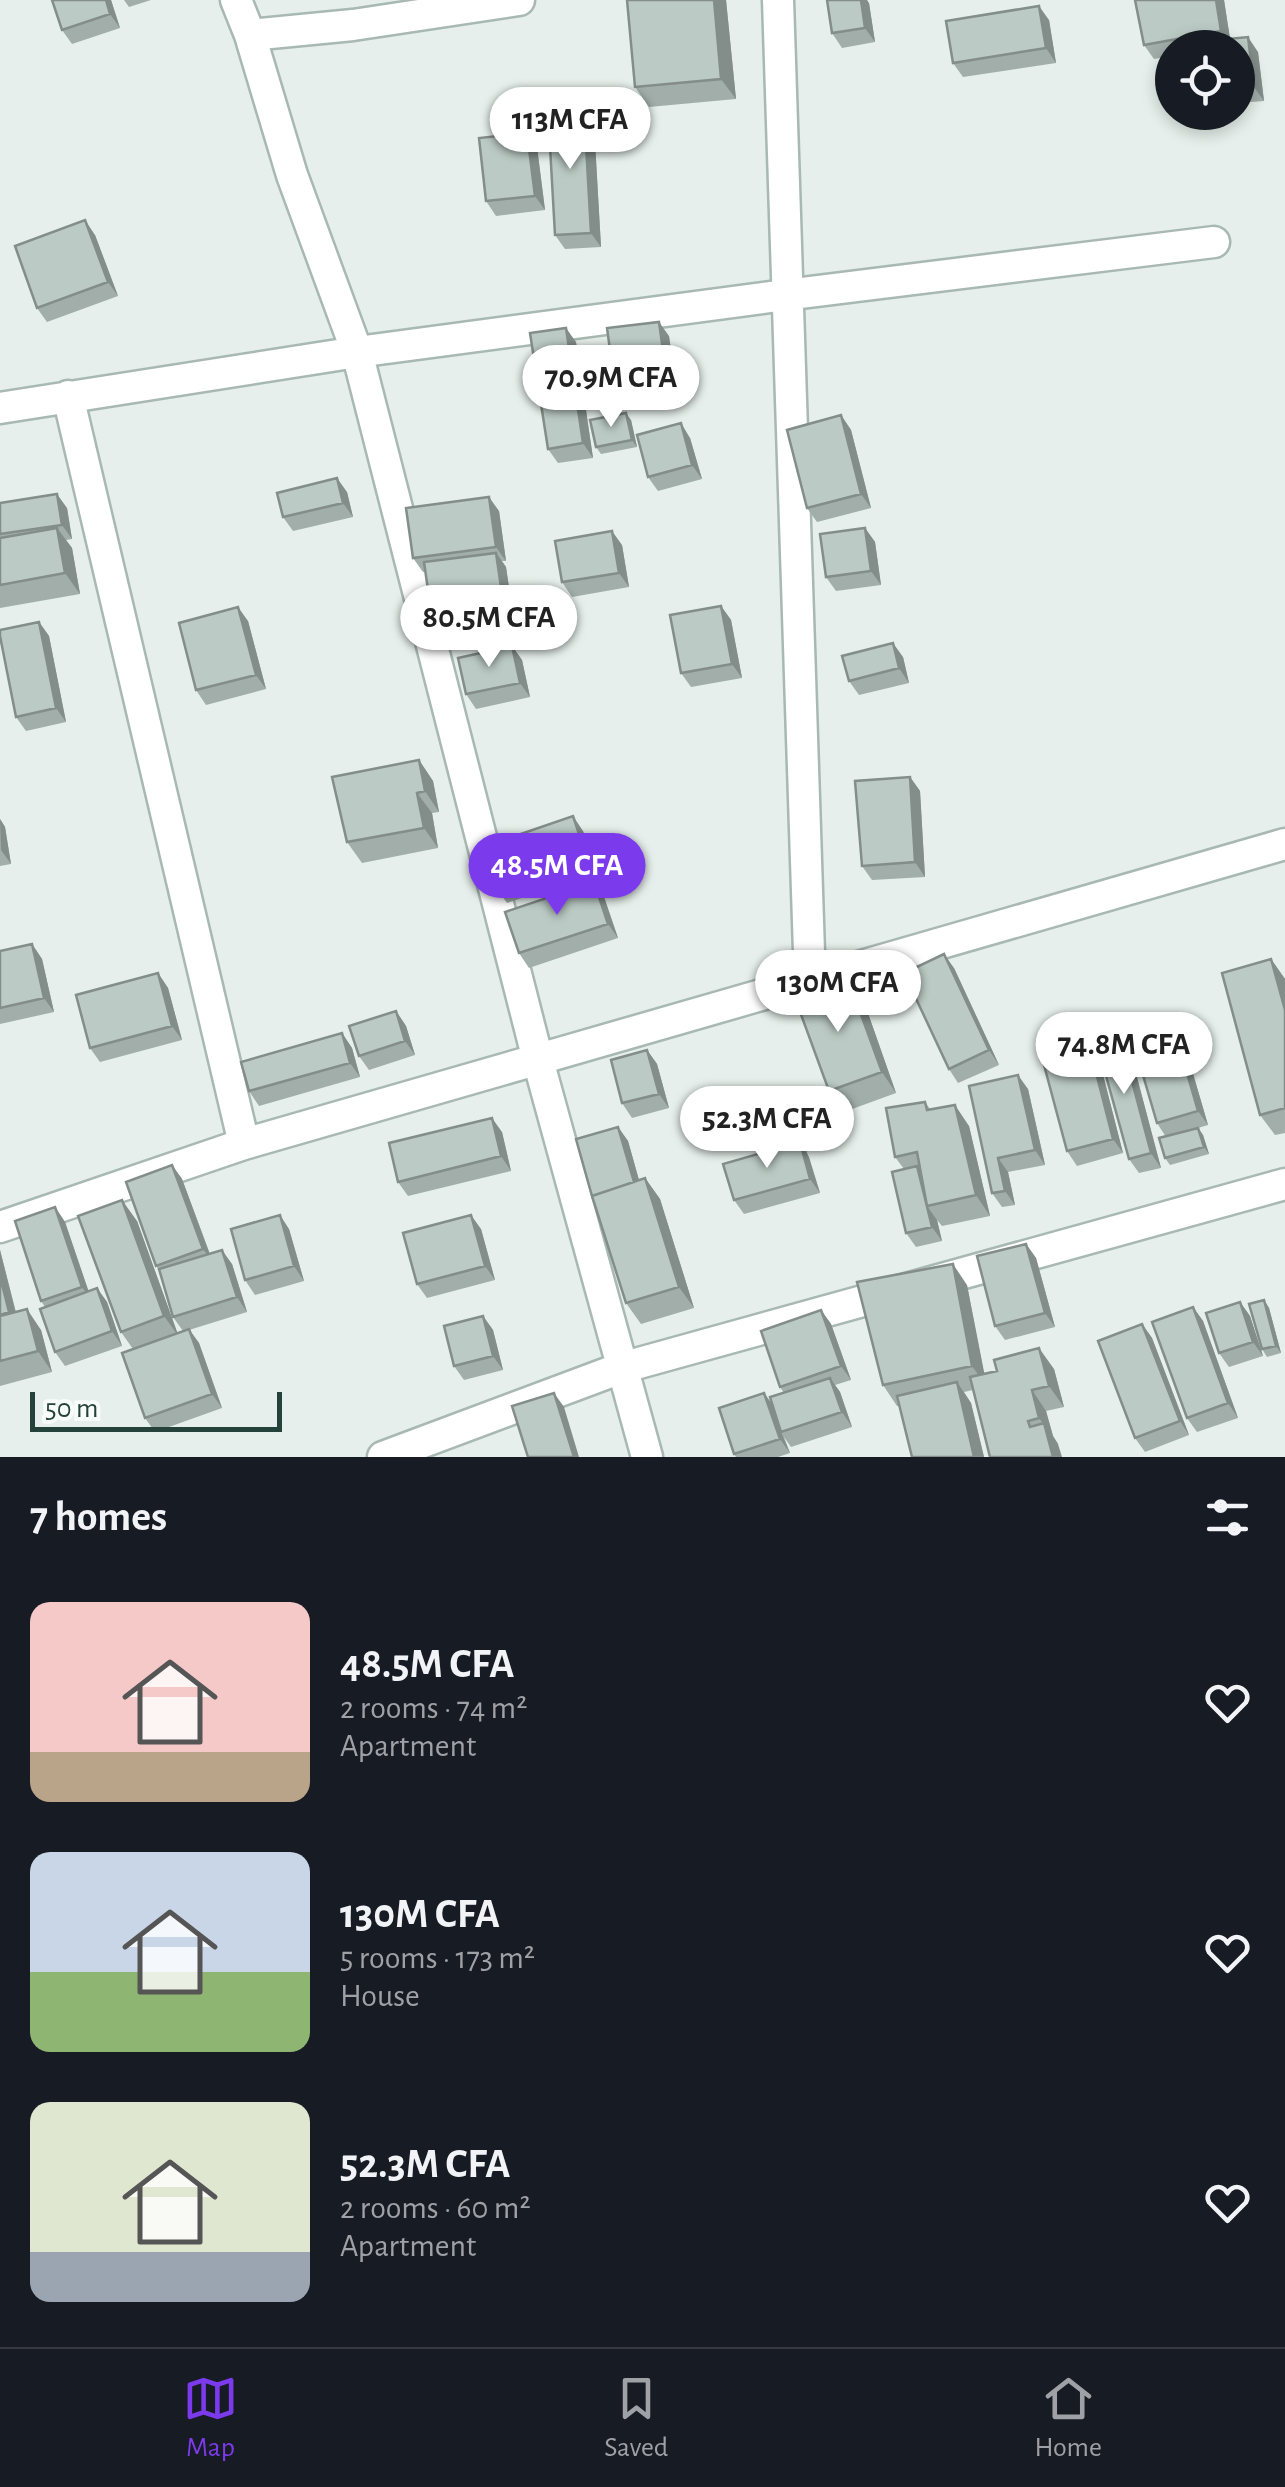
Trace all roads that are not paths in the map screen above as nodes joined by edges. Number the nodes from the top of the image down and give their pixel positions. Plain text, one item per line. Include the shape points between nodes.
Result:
1 (236, 0) edge
2 (519, 0) edge
3 (778, 0) edge
4 (250, 35) junction
5 (1214, 242) dead end
6 (785, 294) junction
7 (357, 352) junction
8 (68, 396) junction
9 (0, 408) edge
10 (1285, 844) edge
11 (810, 983) junction
12 (538, 1060) junction
13 (244, 1144) junction
14 (1285, 1184) edge
15 (0, 1227) edge
16 (621, 1368) junction
17 (383, 1457) edge
18 (646, 1457) edge

1 - 4 street
2 - 4 street
3 - 6 street
4 - 7 street
5 - 6 street
6 - 7 street
6 - 11 street
7 - 8 street
7 - 12 street
8 - 9 street
8 - 13 street
10 - 11 street
11 - 12 street
12 - 13 street
12 - 16 street
13 - 15 street
14 - 16 street
16 - 17 street
16 - 18 street

